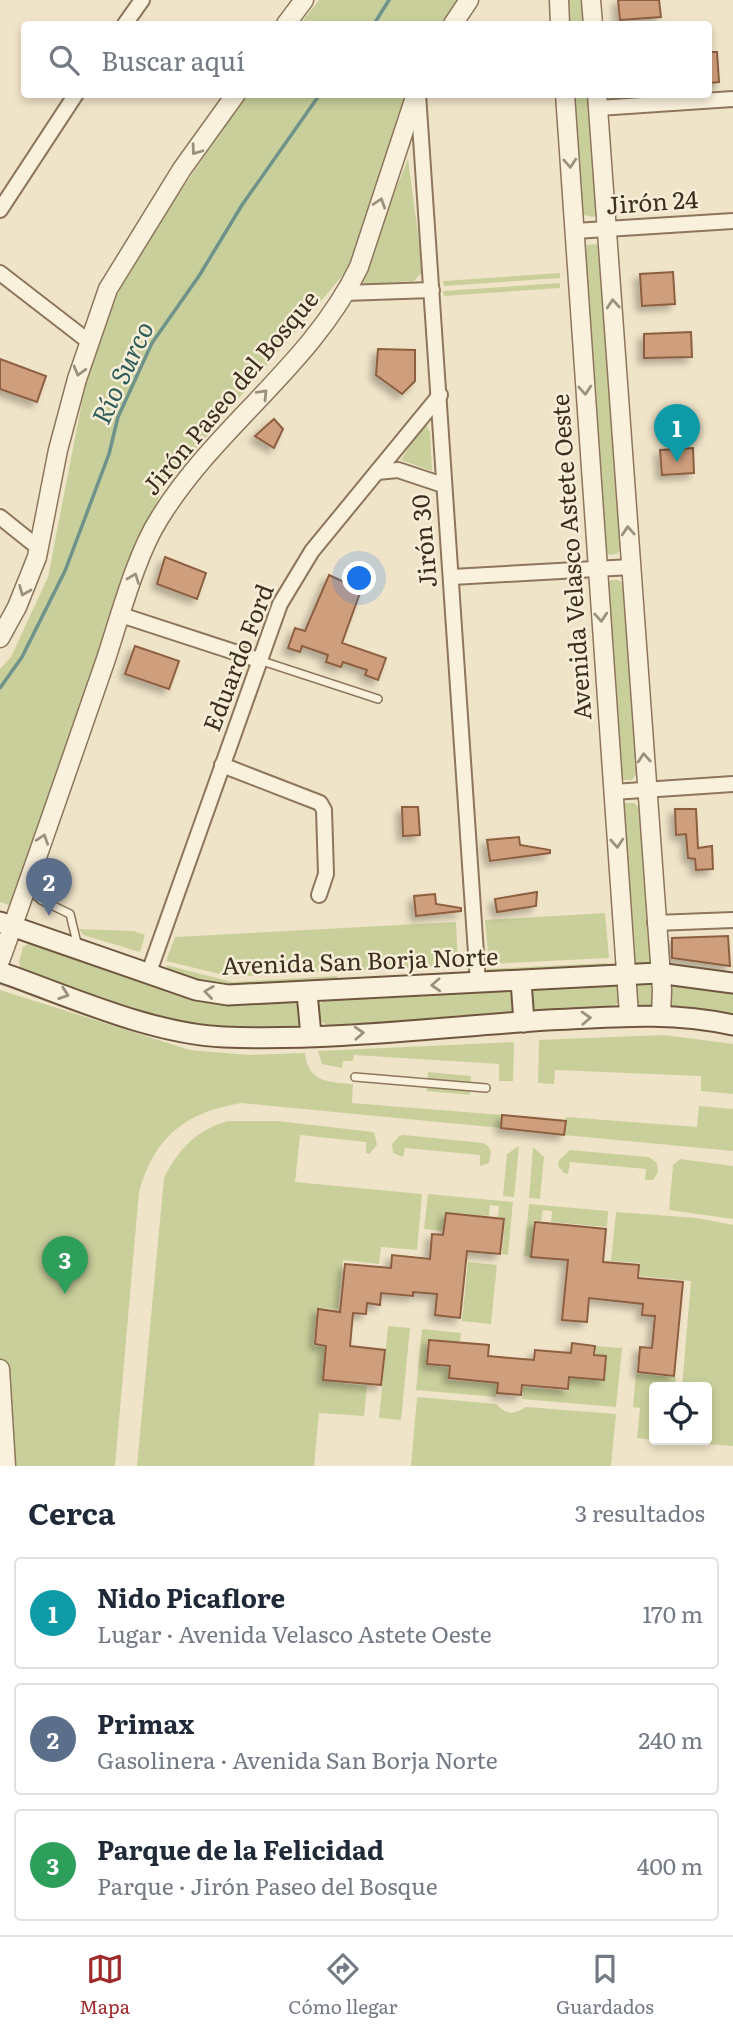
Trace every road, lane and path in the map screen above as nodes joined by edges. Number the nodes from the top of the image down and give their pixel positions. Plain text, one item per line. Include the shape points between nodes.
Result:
1 (142, 0) edge
2 (304, 0) edge
3 (469, 0) edge
4 (559, 0) edge
5 (591, 0) edge
6 (127, 21) edge
7 (288, 21) edge
8 (455, 21) edge
9 (560, 21) edge
10 (593, 21) edge
11 (73, 98) edge
12 (233, 98) edge
13 (416, 98) edge
14 (417, 98) edge
15 (565, 98) edge
16 (733, 100) edge
17 (598, 101) edge
18 (0, 210) edge
19 (733, 221) edge
20 (607, 229) junction
21 (575, 231) junction
22 (0, 273) edge
23 (432, 290) junction
24 (344, 293) junction
25 (88, 341) junction
26 (440, 395) junction
27 (377, 472) junction
28 (443, 485) junction
29 (0, 517) edge
30 (40, 549) junction
31 (631, 567) junction
32 (598, 569) junction
33 (452, 577) junction
34 (121, 615) junction
35 (0, 638) edge
36 (259, 660) junction
37 (378, 699) dead end
38 (222, 765) junction
39 (733, 784) edge
40 (646, 790) junction
41 (613, 792) junction
42 (27, 885) junction
43 (319, 895) dead end
44 (733, 920) edge
45 (655, 923) junction
46 (6, 925) edge
47 (80, 951) junction
48 (0, 961) edge
49 (658, 969) junction
50 (0, 972) edge
51 (733, 972) edge
52 (626, 974) junction
53 (148, 975) junction
54 (521, 981) junction
55 (478, 983) junction
56 (733, 983) edge
57 (307, 993) junction
58 (629, 1015) junction
59 (661, 1015) junction
60 (524, 1022) junction
61 (733, 1025) edge
62 (311, 1035) junction
63 (355, 1077) dead end
64 (486, 1088) dead end
65 (0, 1369) edge
66 (6, 1466) edge

1 - 6 street
2 - 7 street
3 - 8 street
4 - 9 street
5 - 10 street
11 - 18 street
12 -> 25 street via 182,169 108,289
24 -> 13 street, Jirón Paseo del Bosque via 359,267
14 - 23 street, Jirón 30
15 -> 21 street, Avenida Velasco Astete Oeste
16 - 17 street
17 - 20 street
19 - 20 street, Jirón 24
20 - 21 street, Jirón 24
31 -> 20 street
21 -> 32 street, Avenida Velasco Astete Oeste
22 - 25 street
23 - 24 street
23 - 26 street, Jirón 30
34 -> 24 street, Jirón Paseo del Bosque via 158,520 191,474 270,388
25 -> 30 street via 58,450
26 - 27 street, Eduardo Ford
26 - 28 street, Jirón 30
27 - 28 street via 398,470
27 - 36 street, Eduardo Ford via 312,551 280,604
28 - 33 street, Jirón 30
29 - 30 street
30 -> 35 street
31 - 32 street
40 -> 31 street
32 - 33 street
32 -> 41 street, Avenida Velasco Astete Oeste
33 - 55 street, Jirón 30
34 - 36 street
42 -> 34 street, Jirón Paseo del Bosque
36 - 37 lane
36 - 38 street, Eduardo Ford
38 - 43 street via 320,803 326,874
38 - 53 street, Eduardo Ford
39 - 40 street
40 - 41 street
40 - 45 street
41 -> 52 street, Avenida Velasco Astete Oeste
42 - 46 street, Jirón Paseo del Bosque
42 - 47 lane via 41,900 70,914
44 - 45 street
45 - 49 street
46 - 47 main road, Avenida San Borja Norte
46 - 48 street, Jirón Paseo del Bosque
47 - 53 main road, Avenida San Borja Norte
49 - 51 main road
49 - 52 main road, Avenida San Borja Norte
49 - 56 main road, Avenida San Borja Norte
49 - 59 street
50 -> 62 main road via 155,1025 221,1037
52 - 54 main road, Avenida San Borja Norte
52 - 58 street, Avenida Velasco Astete Oeste
57 -> 53 main road, Avenida San Borja Norte via 228,995
54 - 55 main road, Avenida San Borja Norte
54 - 60 main road
55 -> 57 main road, Avenida San Borja Norte
57 - 62 main road
58 - 59 main road
60 -> 58 main road
59 - 61 main road
62 -> 60 main road
63 - 64 lane
65 - 66 street

